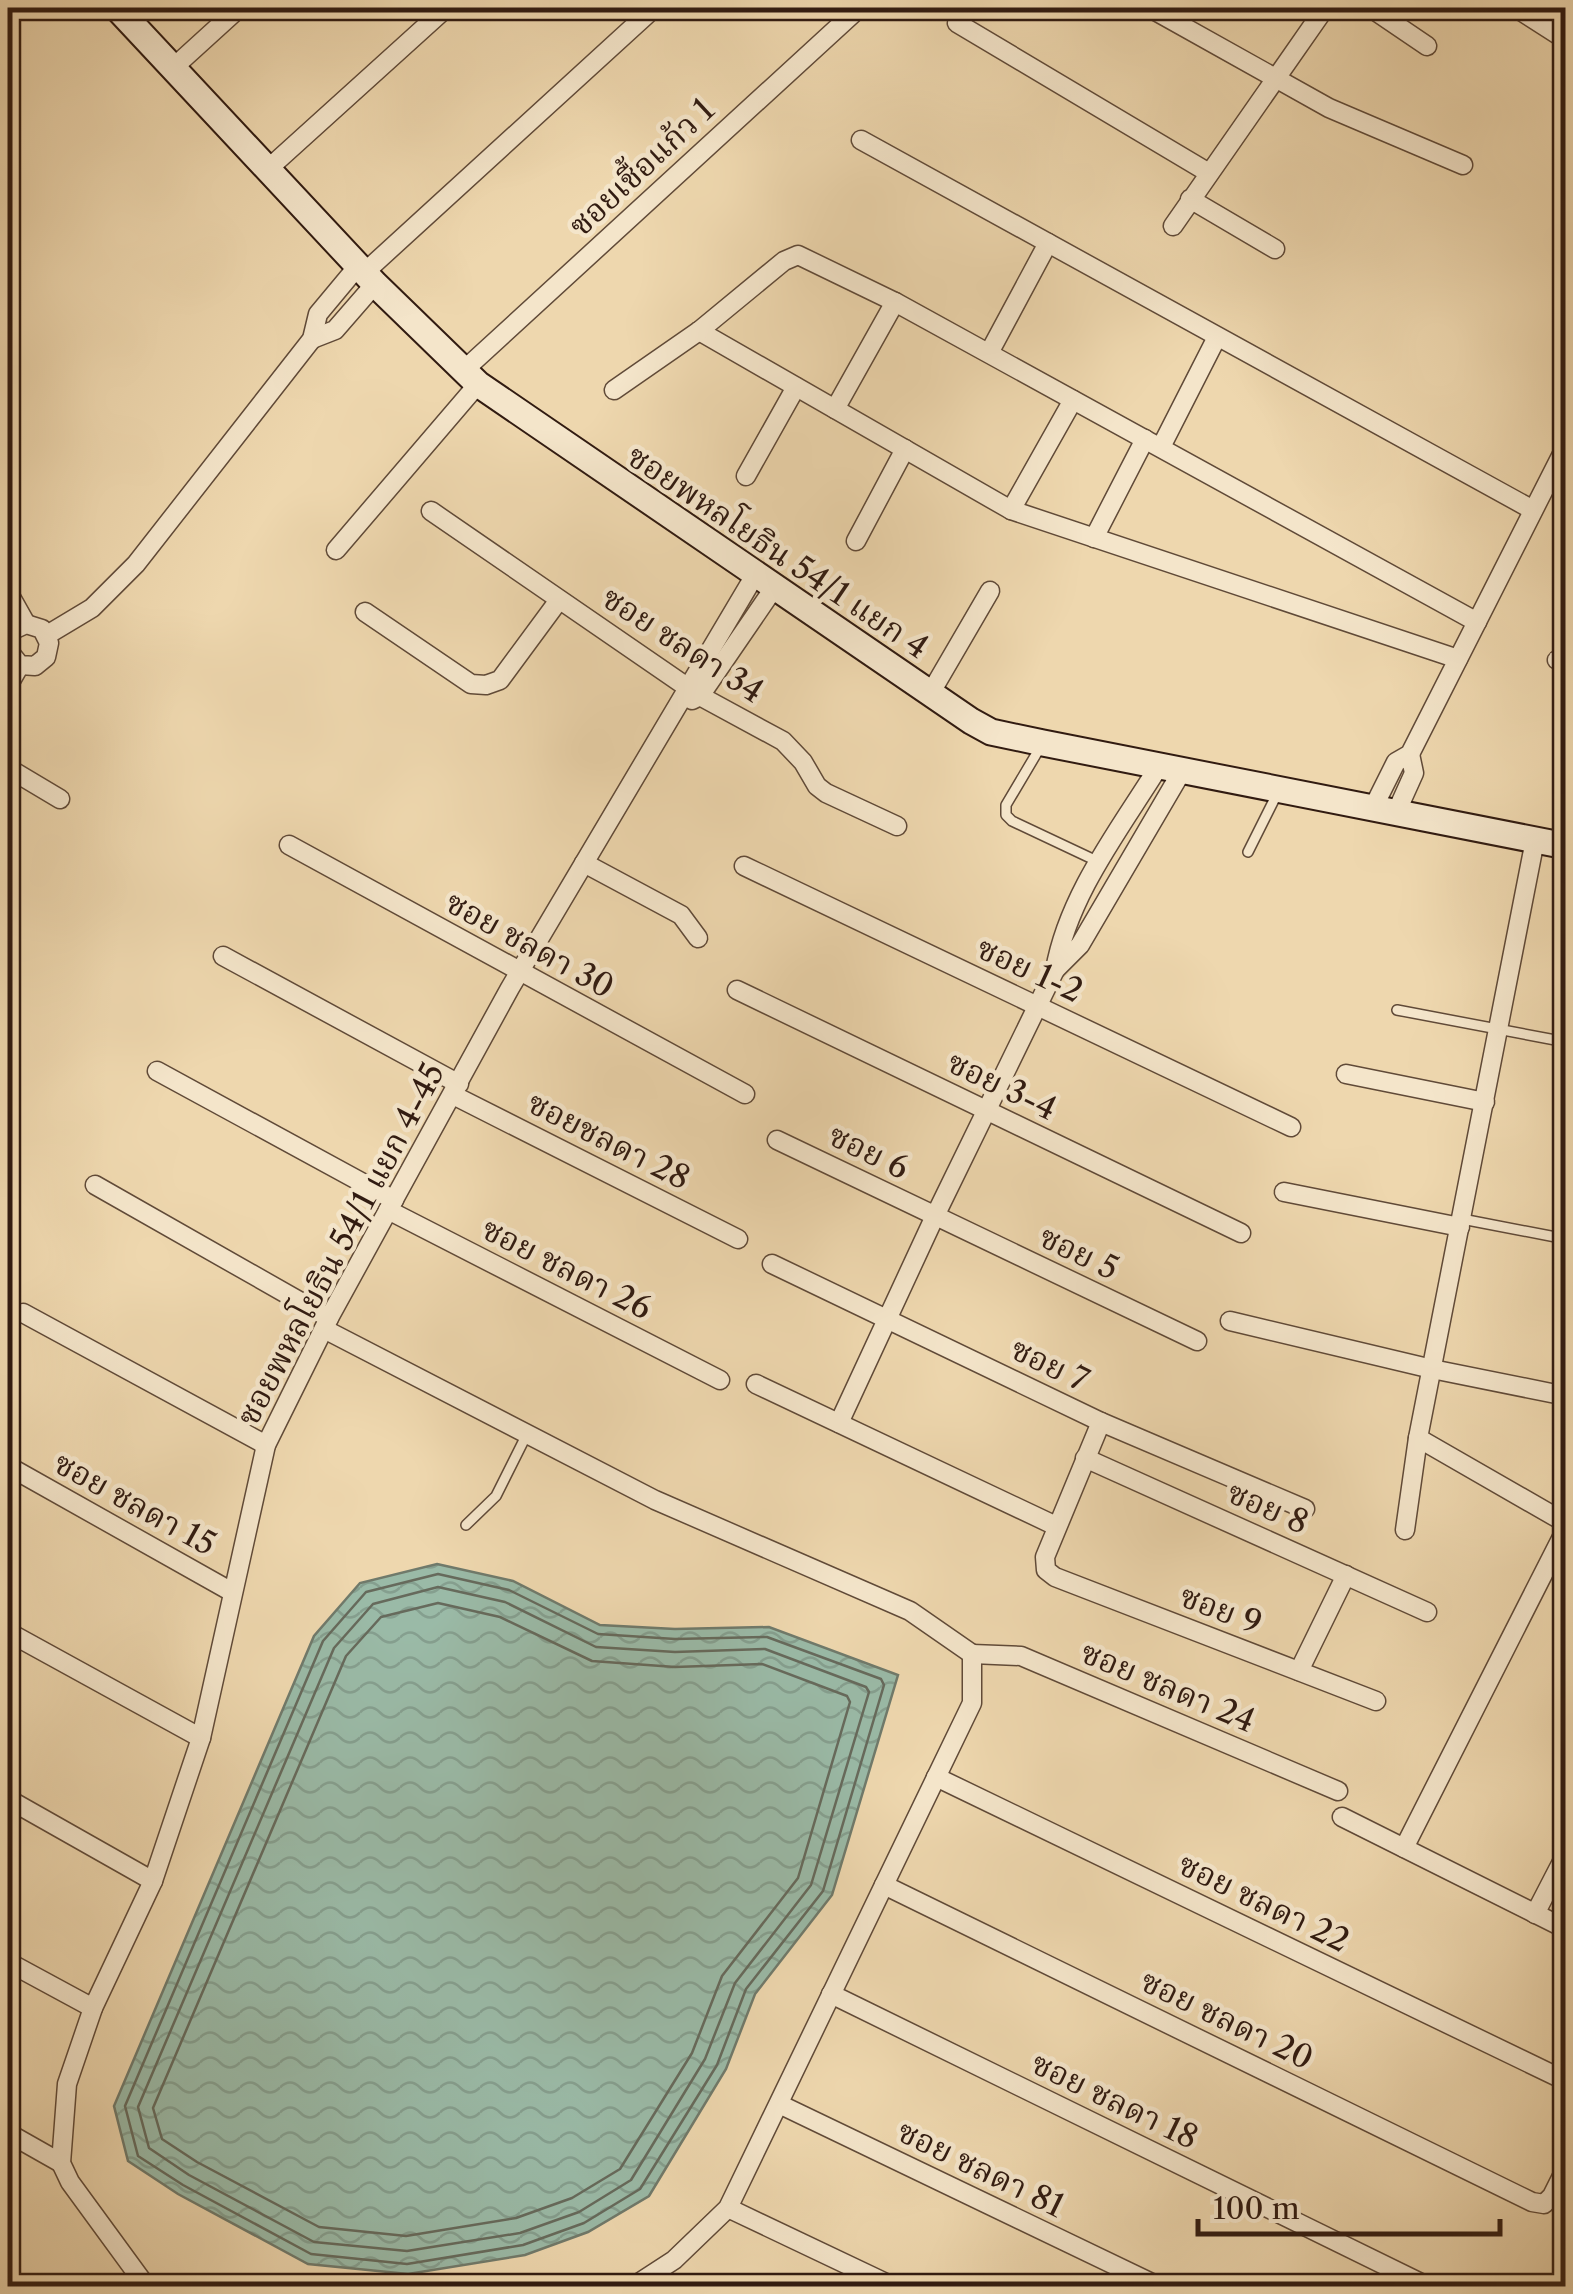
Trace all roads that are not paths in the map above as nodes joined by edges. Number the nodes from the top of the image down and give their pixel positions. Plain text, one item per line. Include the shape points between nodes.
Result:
1 (116, 8) edge
2 (239, 8) edge
3 (446, 8) edge
4 (654, 8) edge
5 (859, 8) edge
6 (1150, 8) edge
7 (1325, 8) edge
8 (1371, 8) edge
9 (1516, 8) edge
10 (957, 23) dead end
11 (1566, 40) edge
12 (1426, 46) dead end
13 (173, 68) junction
14 (1275, 79) junction
15 (860, 140) dead end
16 (1463, 165) dead end
17 (268, 169) junction
18 (1209, 173) junction
19 (1190, 199) junction
20 (1173, 226) dead end
21 (1048, 243) junction
22 (1275, 249) dead end
23 (366, 274) junction
24 (896, 302) junction
25 (699, 331) junction
26 (1218, 337) junction
27 (989, 354) junction
28 (471, 378) junction
29 (796, 386) junction
30 (614, 390) dead end
31 (1073, 400) junction
32 (835, 409) junction
33 (1153, 443) junction
34 (905, 449) junction
35 (1561, 456) dead end
36 (746, 476) dead end
37 (1011, 510) junction
38 (1533, 510) junction
39 (431, 511) dead end
40 (1094, 538) junction
41 (856, 541) dead end
42 (336, 550) dead end
43 (764, 582) junction
44 (8, 592) edge
45 (990, 592) dead end
46 (559, 600) junction
47 (365, 612) dead end
48 (1477, 622) junction
49 (26, 624) junction
50 (47, 636) junction
51 (8, 641) edge
52 (8, 650) edge
53 (1458, 659) junction
54 (20, 665) junction
55 (8, 686) edge
56 (694, 692) junction
57 (930, 694) junction
58 (1042, 743) junction
59 (8, 768) edge
60 (1170, 768) junction
61 (1280, 790) junction
62 (60, 798) dead end
63 (1385, 811) junction
64 (897, 826) dead end
65 (1534, 840) junction
66 (289, 845) dead end
67 (1566, 846) edge
68 (1248, 852) dead end
69 (1099, 862) junction
70 (584, 864) junction
71 (744, 866) dead end
72 (698, 938) dead end
73 (222, 956) dead end
74 (1055, 970) junction
75 (519, 973) junction
76 (737, 990) dead end
77 (1038, 1006) junction
78 (1397, 1010) dead end
79 (1500, 1028) junction
80 (1566, 1042) edge
81 (157, 1071) dead end
82 (1346, 1074) dead end
83 (456, 1089) junction
84 (744, 1094) dead end
85 (1485, 1102) junction
86 (986, 1111) junction
87 (1291, 1127) dead end
88 (778, 1140) dead end
89 (95, 1185) dead end
90 (1284, 1192) dead end
91 (391, 1205) junction
92 (935, 1216) junction
93 (1461, 1223) junction
94 (1241, 1232) dead end
95 (738, 1239) dead end
96 (1566, 1240) edge
97 (772, 1264) dead end
98 (24, 1313) dead end
99 (887, 1319) junction
100 (1230, 1321) dead end
101 (326, 1324) junction
102 (1197, 1341) dead end
103 (1432, 1369) junction
104 (720, 1380) dead end
105 (756, 1384) dead end
106 (1566, 1396) edge
107 (1100, 1422) junction
108 (839, 1423) junction
109 (526, 1434) junction
110 (1418, 1438) junction
111 (266, 1445) junction
112 (1085, 1458) junction
113 (8, 1466) edge
114 (1306, 1509) dead end
115 (466, 1525) dead end
116 (1056, 1526) junction
117 (1566, 1526) edge
118 (1405, 1530) dead end
119 (1346, 1575) junction
120 (232, 1592) junction
121 (1428, 1612) dead end
122 (8, 1632) edge
123 (972, 1654) junction
124 (1299, 1672) junction
125 (1376, 1702) dead end
126 (200, 1738) junction
127 (936, 1777) junction
128 (1338, 1791) dead end
129 (8, 1798) edge
130 (1342, 1817) dead end
131 (1404, 1848) junction
132 (1566, 1854) edge
133 (152, 1880) junction
134 (884, 1885) junction
135 (1536, 1914) junction
136 (1566, 1929) edge
137 (8, 1962) edge
138 (831, 1994) junction
139 (93, 2008) junction
140 (1566, 2082) edge
141 (778, 2104) junction
142 (8, 2133) edge
143 (61, 2163) junction
144 (1566, 2168) edge
145 (728, 2208) junction
146 (146, 2286) edge
147 (634, 2286) edge
148 (892, 2286) edge
149 (1158, 2286) edge
150 (1427, 2286) edge

1 - 13 street, ซอยพหลโยธิน 54/1 แยก 4
2 - 13 street
3 - 17 street
4 - 23 street
5 - 28 street, ซอยเชื้อแก้ว 1
6 - 14 street
7 - 14 street
8 - 12 street
9 - 11 street
10 - 18 street
13 - 17 street, ซอยพหลโยธิน 54/1 แยก 4
14 - 16 street
14 - 18 street
15 - 21 street
17 - 23 street, ซอยพหลโยธิน 54/1 แยก 4
18 - 19 street
19 - 20 street
19 - 22 street
21 - 26 street
21 - 27 street
23 - 28 street, ซอยพหลโยธิน 54/1 แยก 4
23 - 50 street via 335,330 312,338 136,564 92,608
24 - 25 street via 798,255
24 - 27 street
24 - 32 street
25 - 29 street
25 - 30 street
26 - 33 street
26 - 38 street
27 - 31 street
28 - 42 street, ซอยเชื้อแก้ว 1
28 - 43 street, ซอยพหลโยธิน 54/1 แยก 4
29 - 32 street
29 - 36 street
31 - 33 street
31 - 37 street
32 - 34 street
33 - 40 street
33 - 48 street
34 - 37 street
34 - 41 street
35 - 38 street
37 - 40 street
38 - 48 street
39 - 46 street, ซอย ชลดา 34
40 - 53 street
43 - 56 street
43 - 57 street, ซอยพหลโยธิน 54/1 แยก 4
44 - 49 street
45 - 57 street
46 - 47 street via 500,680 486,685 471,684
46 - 56 street, ซอย ชลดา 34
48 - 53 street
49 - 50 street
49 - 51 street
50 - 54 street via 42,662
52 - 54 street
53 - 63 street via 1410,754 1414,774
54 - 55 street
56 - 64 street, ซอย ชลดา 34 via 783,741 826,793
56 - 70 street, ซอยพหลโยธิน 54/1 แยก 4-45 via 678,706
57 - 58 street, ซอยพหลโยธิน 54/1 แยก 4 via 991,732
58 - 60 street, ซอยพหลโยธิน 54/1 แยก 4
58 - 69 lane via 1006,815
59 - 62 street
60 - 61 street, ซอยพหลโยธิน 54/1 แยก 4
60 - 69 street
60 - 74 street via 1080,945
61 - 63 street, ซอยพหลโยธิน 54/1 แยก 4
61 - 68 lane
63 - 65 street, ซอยพหลโยธิน 54/1 แยก 4
65 - 67 street, ซอยพหลโยธิน 54/1 แยก 4
65 - 79 street
66 - 75 street, ซอย ชลดา 30
69 - 74 street via 1060,938
70 - 72 street via 681,915
70 - 75 street, ซอยพหลโยธิน 54/1 แยก 4-45
71 - 77 street, ซอย 1-2
73 - 83 street, ซอยชลดา 28
74 - 77 street
75 - 83 street, ซอยพหลโยธิน 54/1 แยก 4-45
75 - 84 street, ซอย ชลดา 30
76 - 86 street, ซอย 3-4
77 - 86 street
77 - 87 street, ซอย 1-2
78 - 79 lane
79 - 80 lane
79 - 85 street
81 - 91 street, ซอย ชลดา 26
82 - 85 street
83 - 91 street, ซอยพหลโยธิน 54/1 แยก 4-45
83 - 95 street, ซอยชลดา 28
85 - 93 street
86 - 92 street
86 - 94 street, ซอย 3-4
88 - 92 street, ซอย 6
89 - 101 street
90 - 93 street
91 - 101 street, ซอยพหลโยธิน 54/1 แยก 4-45
91 - 104 street, ซอย ชลดา 26
92 - 99 street
92 - 102 street, ซอย 5
93 - 96 lane
93 - 103 street
97 - 99 street, ซอย 7
98 - 111 street
99 - 107 street, ซอย 7
99 - 108 street
100 - 103 street
101 - 109 street
101 - 111 street, ซอยพหลโยธิน 54/1 แยก 4-45
103 - 106 street
103 - 110 street
105 - 108 street
107 - 112 street
107 - 114 street, ซอย 7
108 - 116 street
109 - 115 lane via 496,1496
109 - 123 street via 655,1500 910,1611
110 - 117 street
110 - 118 street
111 - 120 street, ซอยพหลโยธิน 54/1 แยก 4-45
112 - 116 street
112 - 119 street, ซอย 8
113 - 120 street, ซอย ชลดา 15
116 - 124 street, ซอย 9 via 1045,1557 1055,1577
117 - 131 street
119 - 121 street, ซอย 8
119 - 124 street
120 - 126 street, ซอยพหลโยธิน 54/1 แยก 4-45
122 - 126 street
123 - 127 street via 972,1702
123 - 128 street, ซอย ชลดา 24 via 1022,1656
124 - 125 street, ซอย 9
126 - 133 street, ซอยพหลโยธิน 54/1 แยก 4-45
127 - 134 street
127 - 140 street, ซอย ชลดา 22
129 - 133 street
130 - 131 street
131 - 135 street
132 - 135 street
133 - 139 street, ซอยพหลโยธิน 54/1 แยก 4-45
134 - 138 street
134 - 144 street, ซอย ชลดา 20 via 1532,2202 1544,2204
135 - 136 street
137 - 139 street
138 - 141 street
138 - 150 street, ซอย ชลดา 18
139 - 143 street, ซอยพหลโยธิน 54/1 แยก 4-45 via 67,2084
141 - 145 street
141 - 149 street, ซอย ชลดา 81
142 - 143 street
143 - 146 street
145 - 147 street via 674,2260
145 - 148 street

